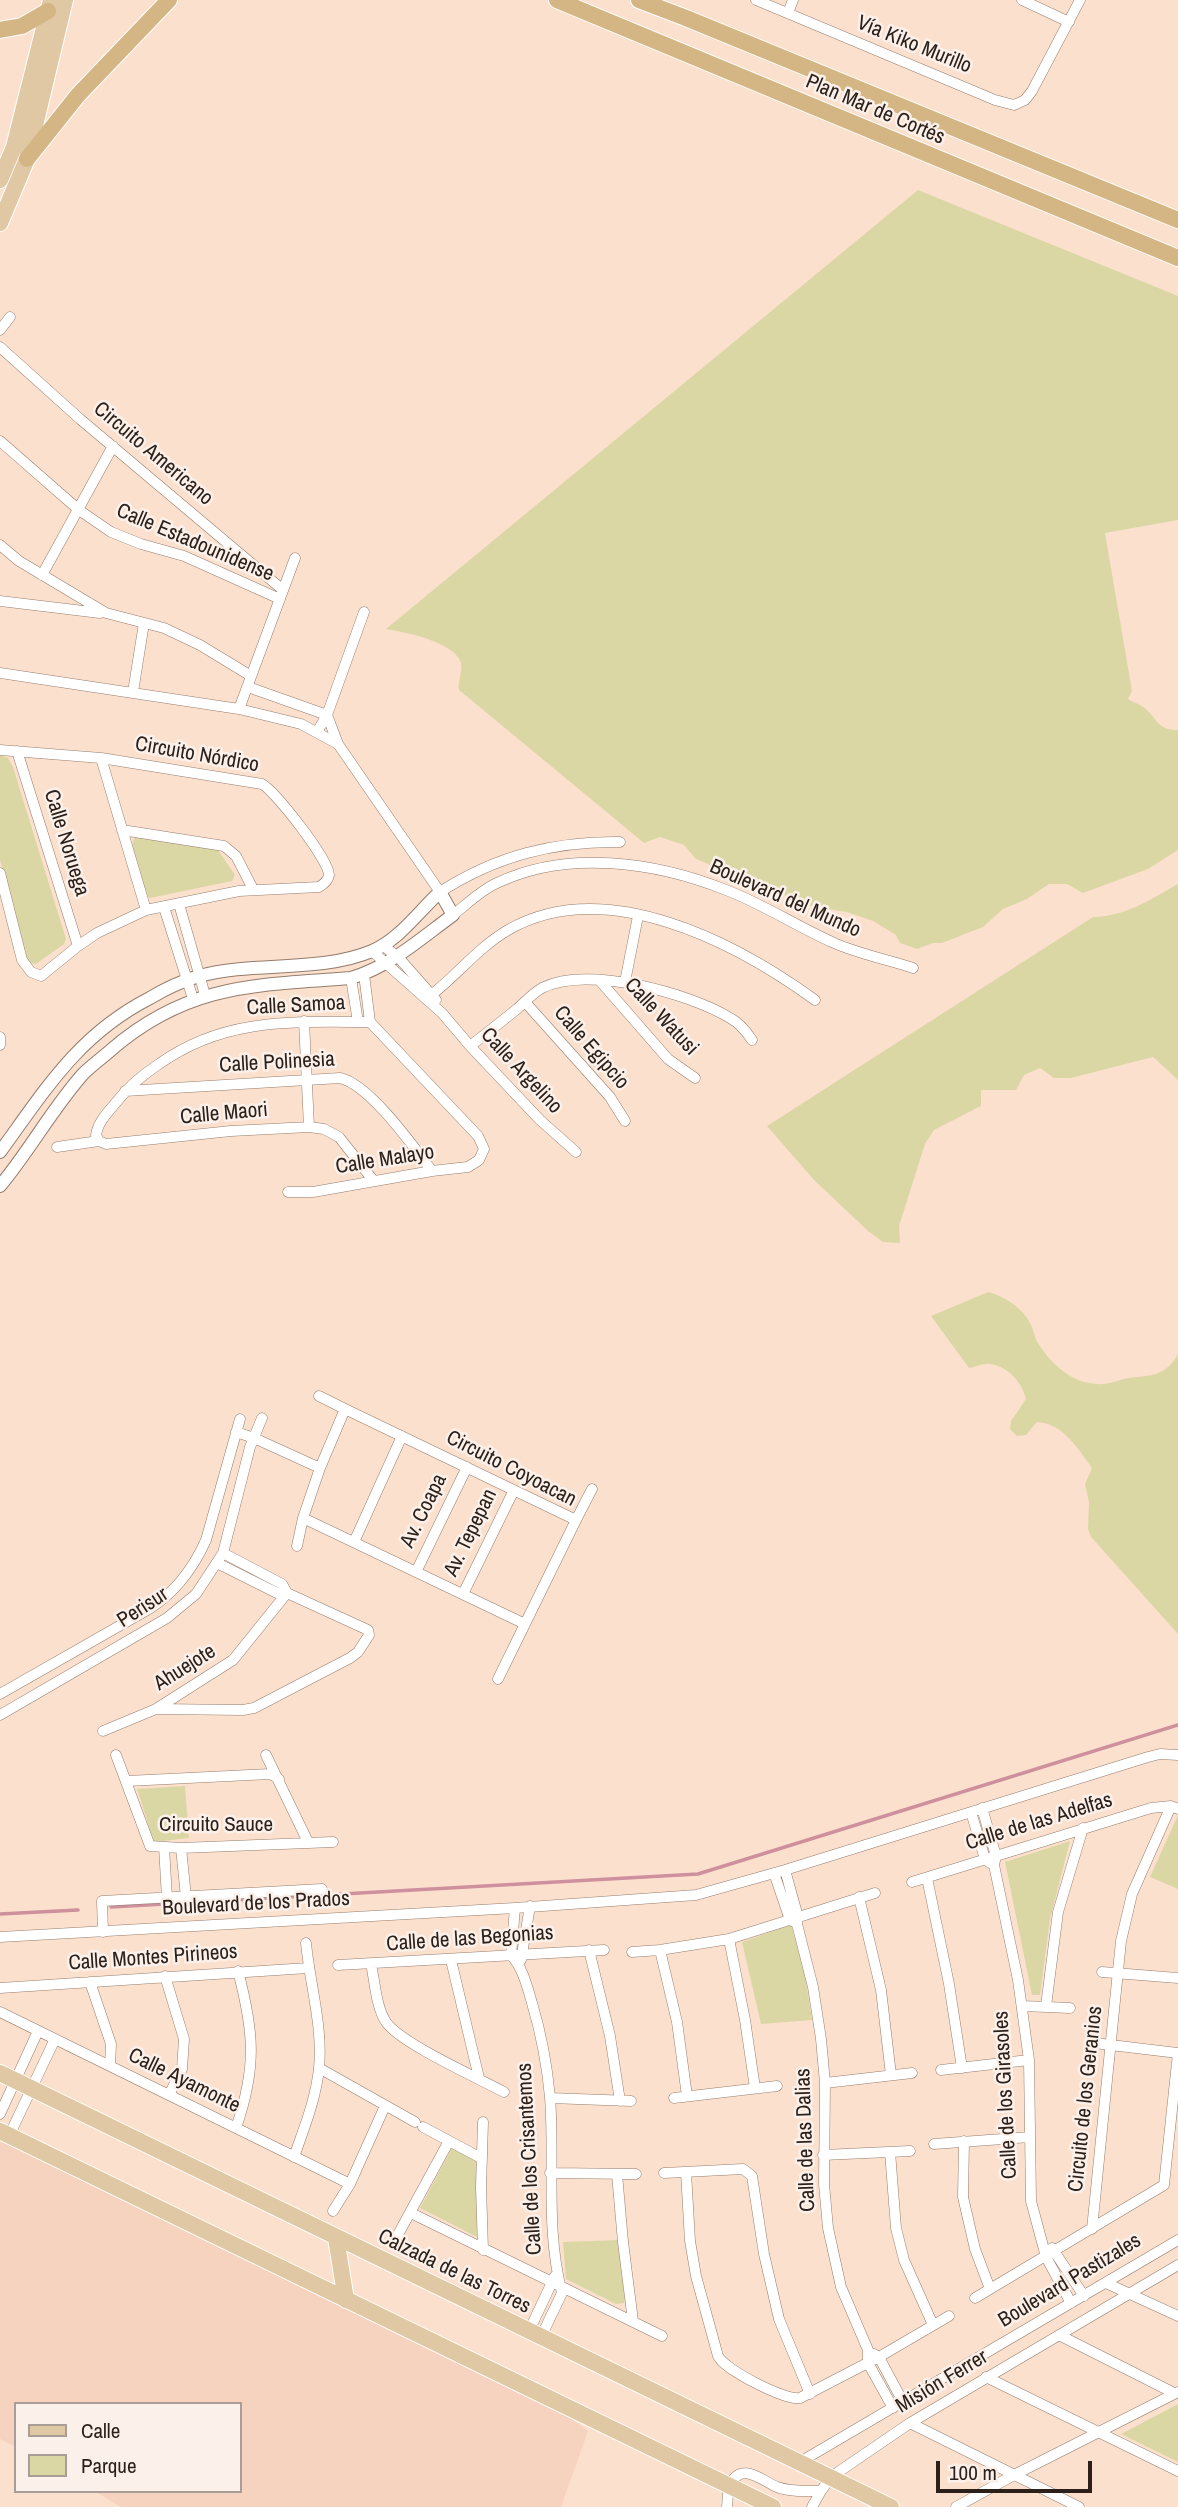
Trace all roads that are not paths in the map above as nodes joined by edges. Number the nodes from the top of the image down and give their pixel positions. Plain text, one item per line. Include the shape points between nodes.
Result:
1 (65, 0) edge
2 (169, 0) edge
3 (557, 0) edge
4 (639, 0) edge
5 (756, 0) edge
6 (793, 0) edge
7 (1022, 0) edge
8 (1080, 0) edge
9 (49, 5) edge
10 (788, 13) junction
11 (1069, 22) junction
12 (0, 30) edge
13 (27, 159) junction
14 (0, 180) edge
15 (1178, 220) edge
16 (0, 223) edge
17 (1178, 258) edge
18 (10, 317) dead end
19 (0, 330) edge
20 (0, 347) edge
21 (0, 441) edge
22 (113, 446) junction
23 (79, 510) junction
24 (0, 545) edge
25 (295, 558) dead end
26 (42, 575) junction
27 (282, 594) junction
28 (0, 601) edge
29 (364, 612) dead end
30 (106, 613) junction
31 (144, 623) junction
32 (0, 673) edge
33 (251, 676) junction
34 (247, 687) junction
35 (133, 692) junction
36 (239, 709) junction
37 (327, 715) junction
38 (317, 732) junction
39 (338, 744) junction
40 (0, 750) edge
41 (17, 751) junction
42 (101, 758) junction
43 (121, 830) junction
44 (620, 842) dead end
45 (0, 873) edge
46 (253, 889) junction
47 (440, 892) junction
48 (179, 904) junction
49 (164, 907) junction
50 (146, 910) junction
51 (453, 915) junction
52 (638, 916) junction
53 (78, 946) junction
54 (377, 948) junction
55 (393, 960) junction
56 (913, 968) dead end
57 (364, 974) junction
58 (193, 978) junction
59 (351, 978) junction
60 (600, 981) junction
61 (625, 982) junction
62 (429, 996) junction
63 (199, 997) junction
64 (815, 1000) dead end
65 (525, 1002) junction
66 (304, 1021) junction
67 (358, 1022) junction
68 (370, 1022) junction
69 (0, 1037) edge
70 (752, 1041) dead end
71 (0, 1045) edge
72 (470, 1046) junction
73 (695, 1079) dead end
74 (307, 1080) junction
75 (125, 1091) junction
76 (625, 1122) dead end
77 (309, 1127) junction
78 (99, 1141) junction
79 (57, 1147) dead end
80 (0, 1152) edge
81 (576, 1152) dead end
82 (483, 1154) joint
83 (432, 1171) junction
84 (373, 1180) junction
85 (0, 1185) edge
86 (289, 1192) dead end
87 (319, 1396) dead end
88 (345, 1409) junction
89 (262, 1418) dead end
90 (240, 1419) dead end
91 (236, 1432) junction
92 (402, 1436) junction
93 (254, 1438) junction
94 (467, 1467) junction
95 (320, 1468) junction
96 (593, 1489) dead end
97 (514, 1490) junction
98 (303, 1518) junction
99 (576, 1520) junction
100 (354, 1542) junction
101 (296, 1546) dead end
102 (220, 1558) junction
103 (416, 1572) junction
104 (287, 1593) junction
105 (463, 1594) junction
106 (525, 1623) junction
107 (498, 1679) dead end
108 (0, 1695) edge
109 (156, 1709) junction
110 (0, 1715) edge
111 (103, 1731) dead end
112 (116, 1755) dead end
113 (266, 1755) dead end
114 (1178, 1755) edge
115 (279, 1779) junction
116 (127, 1782) junction
117 (982, 1808) junction
118 (1175, 1808) edge
119 (971, 1812) junction
120 (1083, 1828) junction
121 (308, 1842) junction
122 (333, 1842) dead end
123 (164, 1847) junction
124 (181, 1847) junction
125 (992, 1860) junction
126 (780, 1872) junction
127 (927, 1878) junction
128 (912, 1882) dead end
129 (322, 1889) dead end
130 (875, 1893) dead end
131 (186, 1897) junction
132 (859, 1897) junction
133 (167, 1898) junction
134 (530, 1906) junction
135 (515, 1908) junction
136 (795, 1920) junction
137 (103, 1932) junction
138 (0, 1937) edge
139 (729, 1939) junction
140 (306, 1943) dead end
141 (589, 1950) junction
142 (604, 1950) dead end
143 (660, 1950) junction
144 (632, 1952) dead end
145 (511, 1955) junction
146 (521, 1959) junction
147 (451, 1960) junction
148 (371, 1964) junction
149 (338, 1965) dead end
150 (309, 1968) junction
151 (238, 1971) junction
152 (1102, 1972) dead end
153 (1118, 1973) junction
154 (164, 1976) junction
155 (1178, 1978) edge
156 (90, 1982) junction
157 (0, 1988) edge
158 (1023, 2006) junction
159 (1046, 2006) junction
160 (1070, 2008) dead end
161 (0, 2012) edge
162 (38, 2031) junction
163 (55, 2039) junction
164 (1094, 2043) dead end
165 (1110, 2045) junction
166 (1178, 2053) edge
167 (1029, 2060) junction
168 (110, 2066) junction
169 (319, 2068) junction
170 (962, 2068) junction
171 (941, 2070) dead end
172 (912, 2073) dead end
173 (891, 2075) junction
174 (7, 2077) edge
175 (479, 2078) junction
176 (825, 2083) junction
177 (777, 2086) dead end
178 (31, 2088) junction
179 (755, 2088) junction
180 (503, 2092) dead end
181 (169, 2095) junction
182 (687, 2096) junction
183 (550, 2098) junction
184 (674, 2098) dead end
185 (620, 2101) junction
186 (631, 2101) dead end
187 (385, 2106) junction
188 (0, 2114) edge
189 (483, 2122) dead end
190 (236, 2128) junction
191 (4, 2133) edge
192 (1030, 2137) junction
193 (449, 2141) junction
194 (964, 2141) junction
195 (934, 2144) dead end
196 (911, 2151) dead end
197 (890, 2152) junction
198 (823, 2155) junction
199 (294, 2157) junction
200 (481, 2158) junction
201 (686, 2172) junction
202 (664, 2173) dead end
203 (550, 2174) junction
204 (618, 2174) junction
205 (636, 2175) dead end
206 (350, 2185) junction
207 (333, 2211) dead end
208 (411, 2213) junction
209 (1092, 2229) junction
210 (337, 2238) junction
211 (1178, 2239) edge
212 (395, 2241) dead end
213 (1043, 2241) junction
214 (483, 2250) junction
215 (1055, 2251) junction
216 (1046, 2256) junction
217 (1178, 2265) edge
218 (556, 2280) junction
219 (1106, 2283) junction
220 (990, 2289) junction
221 (1131, 2294) junction
222 (1084, 2296) junction
223 (975, 2298) dead end
224 (346, 2300) junction
225 (1071, 2303) junction
226 (949, 2315) dead end
227 (1178, 2316) edge
228 (633, 2321) junction
229 (933, 2325) junction
230 (535, 2334) junction
231 (1059, 2335) junction
232 (662, 2336) dead end
233 (868, 2350) junction
234 (879, 2357) junction
235 (868, 2362) junction
236 (986, 2377) junction
237 (1176, 2393) edge
238 (810, 2394) junction
239 (903, 2402) junction
240 (893, 2408) junction
241 (910, 2423) junction
242 (1098, 2432) junction
243 (800, 2462) junction
244 (1178, 2471) edge
245 (1014, 2475) junction
246 (826, 2484) junction
247 (730, 2485) junction
248 (727, 2507) edge
249 (773, 2507) edge
250 (813, 2507) edge
251 (891, 2507) edge
252 (956, 2507) edge
253 (1079, 2507) edge

1 - 13 main road
2 - 13 highway via 78,94
3 - 17 highway, Plan Mar de Cortés
4 - 15 highway, Plan Mar de Cortés
5 - 10 street, Vía Kiko Murillo
6 - 10 street
7 - 11 street
8 - 11 street
9 - 12 highway via 22,26
9 - 14 main road via 14,147
10 - 11 street, Vía Kiko Murillo via 1008,104 1020,103 1032,90
13 - 16 main road
18 - 19 street
20 - 22 street, Circuito Americano
21 - 23 street, Calle Estadounidense
22 - 23 street
22 - 27 street, Circuito Americano
23 - 26 street
23 - 27 street, Calle Estadounidense via 141,544
24 - 26 street
25 - 27 street
26 - 30 street
27 - 33 street
28 - 30 street
29 - 37 street
30 - 31 street
31 - 33 street via 201,645
31 - 35 street
32 - 35 street
33 - 34 street
34 - 36 street
34 - 37 street
35 - 36 street
36 - 38 street via 289,720
37 - 38 street
37 - 39 street
38 - 39 street
39 - 47 street
40 - 41 street, Circuito Nórdico
41 - 42 street, Circuito Nórdico
41 - 53 street, Calle Noruega
42 - 43 street
42 - 46 street, Circuito Nórdico via 254,782 271,790 329,876 319,887
43 - 46 street via 224,846 236,856
43 - 50 street
44 - 47 street via 561,845 510,856
45 - 53 street, Circuito Nórdico via 23,960 31,972 41,976
46 - 48 street, Circuito Nórdico
47 - 51 street
47 - 54 street
48 - 49 street, Circuito Nórdico
48 - 58 street
49 - 50 street, Circuito Nórdico
49 - 58 street
50 - 53 street, Circuito Nórdico
51 - 55 street, Boulevard del Mundo
51 - 56 street, Boulevard del Mundo via 496,883 541,868 595,862 630,865 726,890 830,942
52 - 61 street
52 - 62 street via 583,910 532,919 482,948
52 - 64 street via 700,933 733,948
54 - 55 street, Calle Argelino
54 - 58 street via 322,962 258,966
55 - 57 street, Boulevard del Mundo
55 - 62 street, Calle Argelino
57 - 59 street, Boulevard del Mundo
57 - 68 street
58 - 63 street
58 - 80 street via 129,1009 88,1040 41,1094
59 - 63 street, Boulevard del Mundo
59 - 67 street
60 - 61 street
60 - 65 street via 558,982
60 - 73 street, Calle Watusi via 668,1059
61 - 70 street via 704,1005 744,1028
62 - 72 street, Calle Argelino
63 - 85 street, Boulevard del Mundo via 132,1032 85,1072
65 - 72 street
65 - 76 street, Calle Egipcio via 610,1097
66 - 67 street, Calle Samoa
66 - 74 street
66 - 75 street, Calle Samoa via 254,1024 204,1039 173,1054
67 - 68 street, Calle Samoa
68 - 82 street, Calle Samoa via 478,1136
69 - 71 street
72 - 81 street, Calle Argelino
74 - 75 street, Calle Polinesia
74 - 77 street
74 - 83 street, Calle Polinesia via 340,1078 362,1088
75 - 78 street, Calle Samoa via 99,1124
77 - 78 street, Calle Maori
77 - 84 street, Calle Maori via 339,1137
78 - 79 street, Calle Maori
82 - 83 street, Calle Malayo via 468,1167
83 - 84 street, Calle Malayo
84 - 86 street, Calle Malayo
87 - 88 street, Circuito Coyoacan
88 - 92 street, Circuito Coyoacan
88 - 95 street
89 - 93 street, Perisur
90 - 91 street, Perisur
91 - 93 street
91 - 108 street, Perisur via 206,1540 177,1587 164,1600
92 - 94 street, Circuito Coyoacan
92 - 100 street
93 - 95 street
93 - 102 street, Perisur
94 - 97 street, Circuito Coyoacan
94 - 103 street, Av. Coapa
95 - 98 street
96 - 99 street
97 - 99 street, Circuito Coyoacan
97 - 105 street, Av. Tepepan
98 - 100 street
98 - 101 street
99 - 106 street, Circuito Coyoacan
100 - 103 street
102 - 104 street via 277,1593
102 - 110 street, Perisur via 196,1594 176,1612
103 - 105 street
104 - 109 street, Ahuejote via 233,1660
104 - 109 street via 368,1630 358,1652 254,1708
105 - 106 street
106 - 107 street, Circuito Coyoacan
109 - 111 street
112 - 116 street, Circuito Sauce
113 - 115 street, Circuito Sauce
114 - 117 street, Boulevard de los Prados via 1160,1754
115 - 116 street via 270,1774
115 - 121 street, Circuito Sauce
116 - 123 street, Circuito Sauce via 148,1843
117 - 119 street, Boulevard de los Prados
117 - 125 street, Calle de los Girasoles
118 - 120 street, Calle de las Adelfas via 1151,1808
118 - 153 street, Circuito de los Geranios via 1132,1894
119 - 125 street, Calle de los Girasoles
119 - 126 street, Boulevard de los Prados
120 - 125 street, Calle de las Adelfas
120 - 159 street via 1058,1912
121 - 122 street, Circuito Sauce
121 - 124 street, Circuito Sauce
123 - 124 street, Circuito Sauce
123 - 133 street
124 - 131 street
125 - 127 street, Calle de las Adelfas
125 - 158 street, Calle de los Girasoles
126 - 134 street, Boulevard de los Prados via 696,1895
126 - 136 street, Calle de las Dalias
127 - 128 street, Calle de las Adelfas
127 - 170 street
129 - 131 street, Boulevard de los Prados
130 - 132 street
131 - 133 street, Boulevard de los Prados
132 - 136 street
132 - 173 street via 881,1990
133 - 137 street, Boulevard de los Prados via 102,1901
134 - 135 street, Boulevard de los Prados
134 - 146 street, Calle de los Crisantemos
135 - 137 street, Boulevard de los Prados
135 - 145 street
136 - 139 street
136 - 176 street, Calle de las Dalias via 813,1987
137 - 138 street, Boulevard de los Prados
139 - 143 street
139 - 179 street
140 - 150 street
141 - 142 street, Calle de las Begonias
141 - 146 street, Calle de las Begonias
141 - 185 street
143 - 144 street
143 - 182 street via 677,2022
145 - 146 street, Calle de los Crisantemos
145 - 147 street, Calle de las Begonias
146 - 183 street, Calle de los Crisantemos via 538,2023
147 - 148 street, Calle de las Begonias
147 - 175 street
148 - 149 street, Calle de las Begonias
148 - 175 street via 387,2024 407,2040
150 - 151 street, Calle Montes Pirineos
150 - 169 street via 318,2018
151 - 154 street, Calle Montes Pirineos
151 - 190 street via 253,2044 246,2100
152 - 153 street
153 - 155 street
153 - 165 street, Circuito de los Geranios
154 - 156 street, Calle Montes Pirineos
154 - 181 street via 184,2039 181,2068
156 - 157 street, Calle Montes Pirineos
156 - 168 street via 111,2044
158 - 159 street
158 - 167 street, Calle de los Girasoles
159 - 160 street
161 - 162 street, Calle Ayamonte
162 - 163 street, Calle Ayamonte
162 - 174 street
163 - 168 street, Calle Ayamonte
163 - 178 street
164 - 165 street
165 - 166 street
165 - 209 street, Circuito de los Geranios
166 - 209 street via 1164,2185
167 - 170 street
167 - 192 street, Calle de los Girasoles
168 - 181 street, Calle Ayamonte
169 - 187 street
169 - 199 street via 314,2101
170 - 171 street
172 - 173 street
173 - 176 street
174 - 178 main road, Calzada de las Torres
174 - 188 street
175 - 180 street
176 - 198 street, Calle de las Dalias
177 - 179 street
178 - 191 street
178 - 210 main road, Calzada de las Torres
179 - 182 street
181 - 190 street, Calle Ayamonte
182 - 184 street
183 - 185 street
183 - 203 street, Calle de los Crisantemos
185 - 186 street
187 - 193 street
187 - 206 street
189 - 200 street
190 - 199 street, Calle Ayamonte
191 - 224 main road
192 - 194 street
192 - 213 street, Calle de los Girasoles via 1031,2201
193 - 200 street
193 - 208 street
194 - 195 street
194 - 220 street via 962,2197
196 - 197 street
197 - 198 street
197 - 229 street via 896,2228 904,2260
198 - 233 street, Calle de las Dalias via 828,2228 841,2287
199 - 206 street, Calle Ayamonte
200 - 214 street
201 - 202 street
201 - 238 street via 696,2276 722,2363 786,2397
201 - 238 street via 743,2169 752,2176 779,2319
203 - 204 street
203 - 218 street, Calle de los Crisantemos
204 - 205 street
204 - 228 street
206 - 207 street
208 - 212 street
208 - 214 street
209 - 215 street
210 - 224 main road
210 - 230 main road, Calzada de las Torres
211 - 219 street, Boulevard Pastizales
213 - 215 street
213 - 216 street, Calle de los Girasoles
214 - 218 street
215 - 216 street
215 - 222 street
216 - 220 street
216 - 225 street, Calle de los Girasoles
217 - 221 street, Misión Ferrer
218 - 228 street
218 - 230 street, Calle de los Crisantemos via 562,2296
219 - 221 street
219 - 222 street, Boulevard Pastizales
220 - 223 street
221 - 227 street
221 - 231 street, Misión Ferrer
222 - 225 street, Boulevard Pastizales
224 - 247 main road
225 - 239 street, Boulevard Pastizales
226 - 229 street
228 - 232 street
229 - 234 street
230 - 243 main road, Calzada de las Torres
231 - 236 street, Misión Ferrer
231 - 237 street
233 - 234 street
233 - 235 street, Calle de las Dalias
234 - 235 street
234 - 239 street
235 - 238 street
235 - 240 street, Calle de las Dalias
236 - 241 street, Misión Ferrer
236 - 242 street
237 - 242 street
239 - 240 street, Boulevard Pastizales
240 - 243 street, Boulevard Pastizales
241 - 245 street
241 - 246 street, Misión Ferrer
242 - 244 street
242 - 245 street
243 - 246 main road, Calzada de las Torres
245 - 252 street
245 - 253 street
246 - 247 street via 779,2488 744,2472
246 - 250 street
246 - 251 main road, Calzada de las Torres
247 - 248 street
247 - 249 main road

